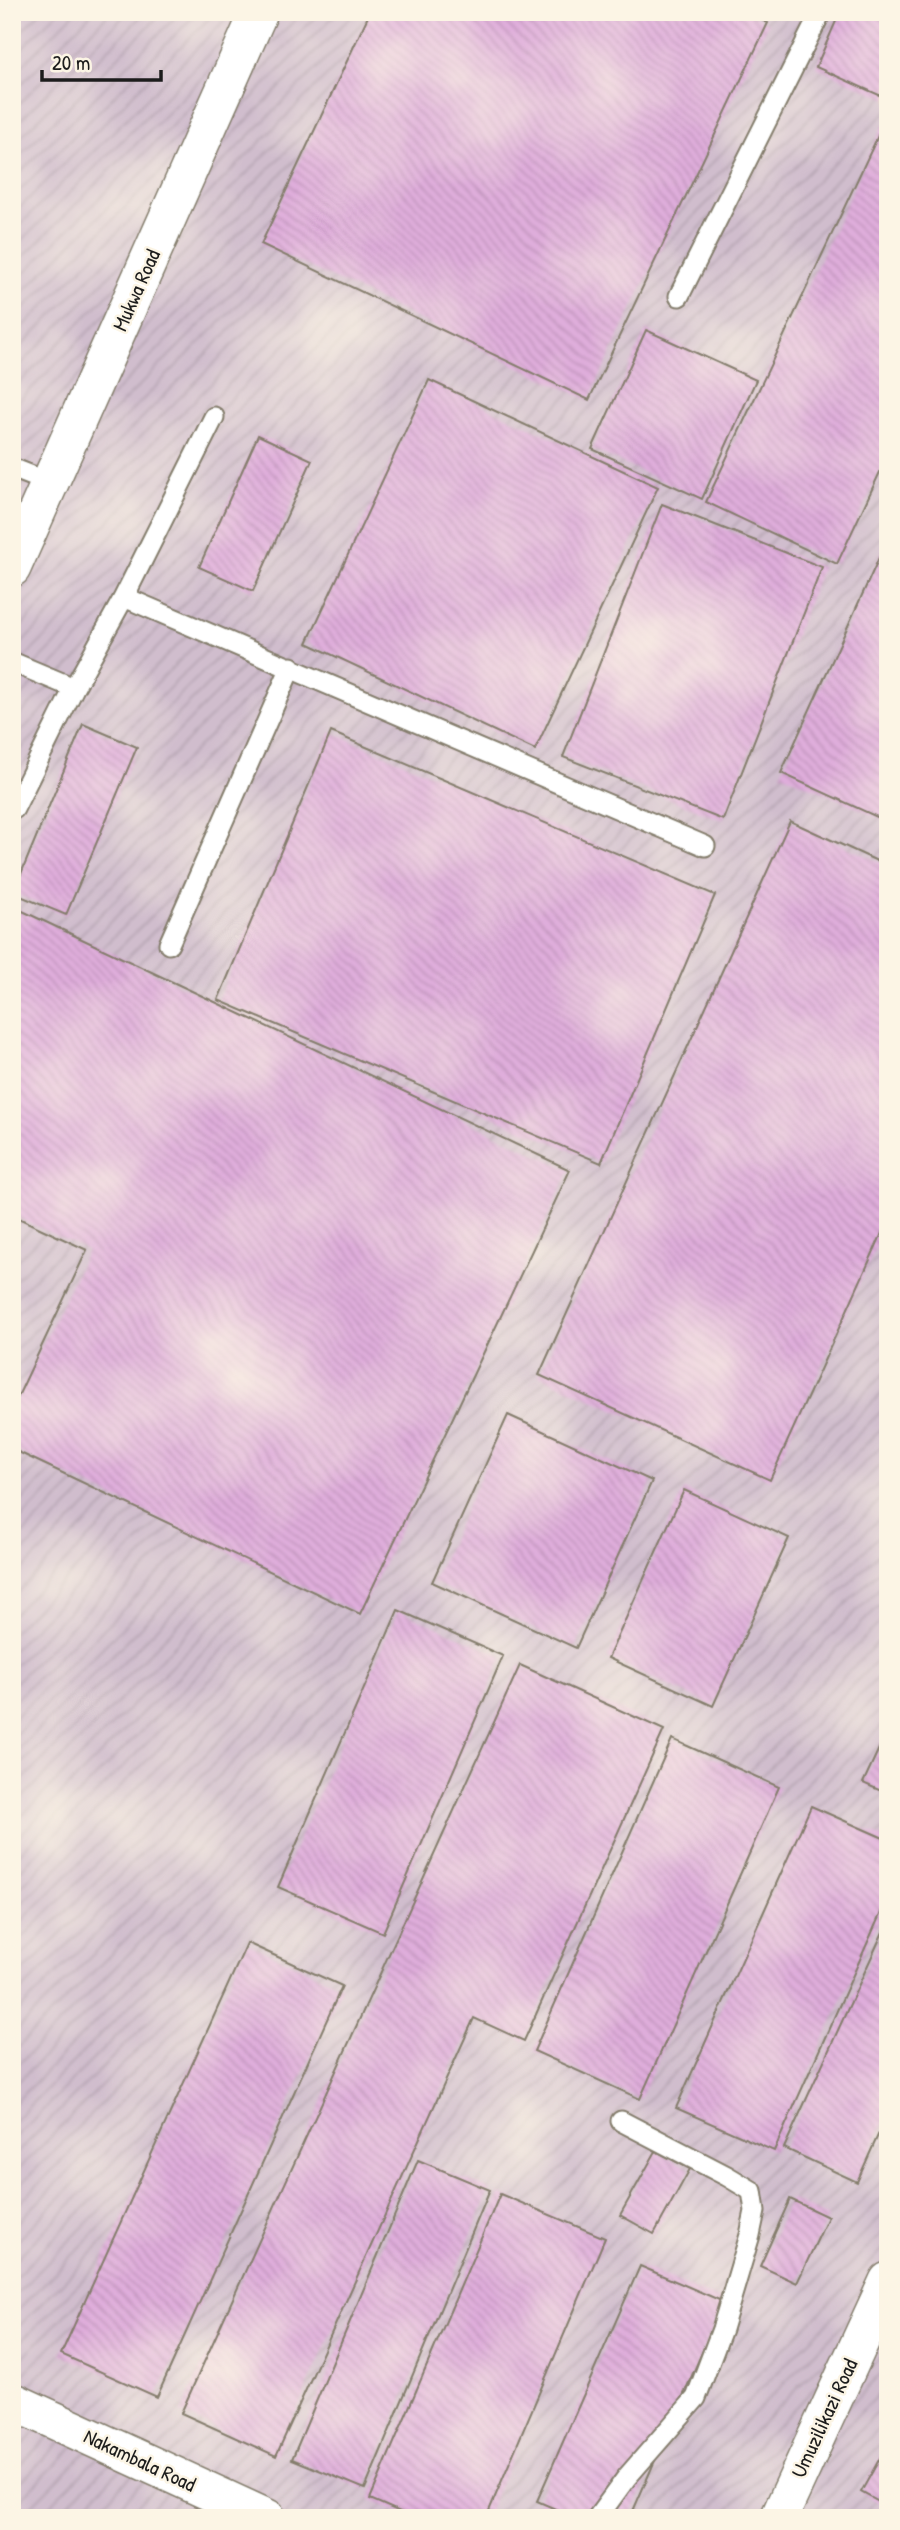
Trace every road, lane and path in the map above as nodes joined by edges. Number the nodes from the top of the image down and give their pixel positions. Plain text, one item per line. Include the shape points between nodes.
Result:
1 (259, 12) edge
2 (821, 12) edge
3 (679, 296) dead end
4 (214, 417) dead end
5 (12, 468) edge
6 (50, 483) junction
7 (12, 568) edge
8 (124, 597) junction
9 (12, 662) edge
10 (291, 667) junction
11 (74, 688) junction
12 (14, 809) edge
13 (705, 846) dead end
14 (169, 944) dead end
15 (621, 2121) dead end
16 (888, 2281) edge
17 (12, 2401) edge
18 (250, 2514) edge
19 (597, 2518) edge
20 (779, 2518) edge

1 - 6 street, Mukwa Road
2 - 3 lane
4 - 8 lane
5 - 6 lane
6 - 7 street, Mukwa Road
8 - 10 lane
8 - 11 lane
9 - 11 lane
10 - 13 lane
10 - 14 lane
11 - 12 lane
15 - 19 lane via 752,2191 755,2211 722,2329 696,2398
16 - 20 street, Umuzilikazi Road
17 - 18 street, Nakambala Road

